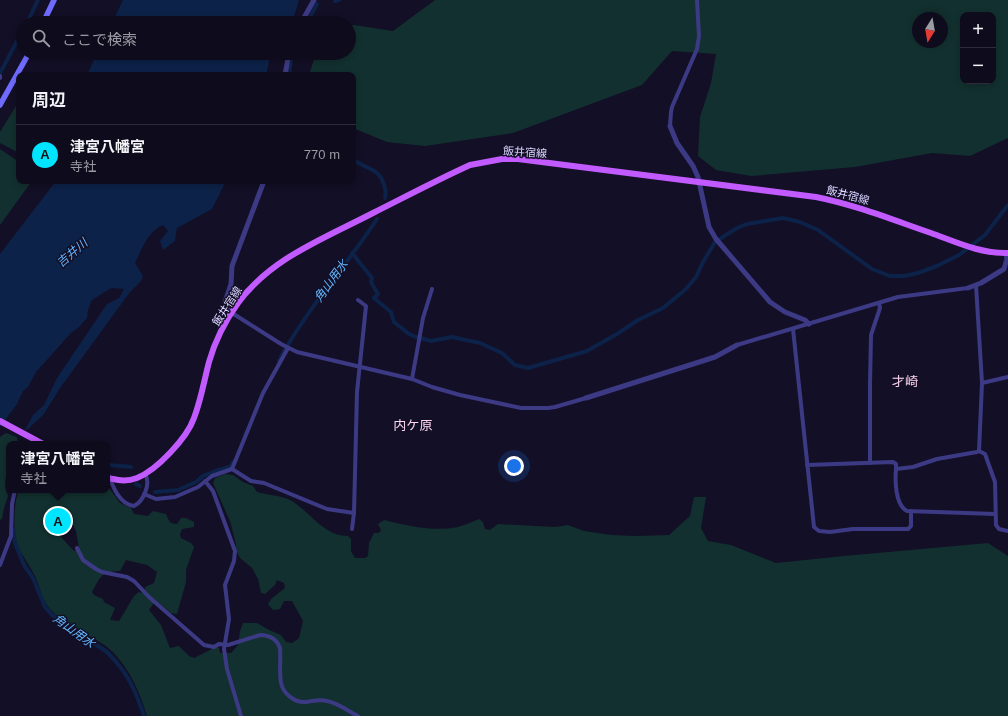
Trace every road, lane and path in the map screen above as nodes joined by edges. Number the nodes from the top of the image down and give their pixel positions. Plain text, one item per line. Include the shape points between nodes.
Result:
1 (54, 0) edge
2 (314, 0) edge
3 (697, 0) edge
4 (46, 16) edge
5 (305, 16) edge
6 (25, 60) edge
7 (288, 60) edge
8 (18, 72) edge
9 (286, 72) edge
10 (16, 76) edge
11 (0, 105) edge
12 (670, 126) joint
13 (700, 183) junction
14 (263, 184) edge
15 (1007, 253) edge
16 (976, 285) junction
17 (968, 288) joint
18 (432, 289) dead end
19 (358, 300) dead end
20 (879, 303) junction
21 (232, 312) junction
22 (809, 324) junction
23 (793, 328) junction
24 (737, 345) joint
25 (288, 348) junction
26 (360, 367) junction
27 (1008, 377) edge
28 (412, 379) junction
29 (982, 384) junction
30 (586, 398) joint
31 (0, 421) edge
32 (37, 441) edge
33 (979, 450) junction
34 (870, 463) junction
35 (807, 464) junction
36 (232, 469) junction
37 (896, 469) junction
38 (145, 474) junction
39 (110, 478) edge
40 (110, 479) edge
41 (205, 481) junction
42 (14, 493) edge
43 (144, 494) junction
44 (911, 511) junction
45 (354, 513) junction
46 (995, 514) junction
47 (352, 529) dead end
48 (1008, 531) edge
49 (77, 548) dead end
50 (0, 565) edge
51 (224, 646) junction
52 (241, 716) edge
53 (358, 716) edge

1 - 4 main road
2 - 5 street
3 - 12 street via 697,49 672,107
6 - 8 main road
7 - 9 street
10 - 11 main road
12 - 13 street
13 - 15 main road, 飯井宿線 via 838,201 965,246 988,252
13 - 21 main road, 飯井宿線 via 518,159 470,165 291,255 260,278
13 - 22 street via 709,227 724,250 770,302
14 - 21 street via 232,266 231,284 225,302 227,309
15 - 16 street via 1004,269
16 - 17 street
16 - 29 street
17 - 20 street via 898,297
18 - 28 street via 423,318
19 - 26 street via 366,306
20 - 22 street
20 - 34 street via 880,308 871,335
21 - 25 street
21 - 38 main road, 飯井宿線 via 214,349 191,425 176,447
22 - 23 street
23 - 24 street
23 - 35 street
24 - 30 street via 715,357
25 - 26 street via 304,355
25 - 36 street via 263,393
26 - 28 street
26 - 45 street
27 - 29 street
28 - 30 street via 460,395 521,408 548,408
29 - 33 street
31 - 32 main road
33 - 37 street
33 - 46 street via 985,454 995,482
34 - 35 street
34 - 37 street via 893,462
35 - 44 street via 816,530 835,532 853,529 908,529 911,526
36 - 41 street via 217,473
36 - 45 street via 251,481 264,483 326,509
37 - 44 street via 895,483 900,503 903,509
38 - 40 main road, 飯井宿線 via 127,480
38 - 43 street via 148,481
39 - 43 street via 125,502 134,506 139,504
41 - 43 street via 175,498 161,499
41 - 51 street via 213,491 235,551 225,585 228,619
42 - 50 street via 11,536
44 - 46 street
45 - 47 street
46 - 48 street via 997,527
49 - 51 street via 83,560 96,569 134,581 204,645
51 - 52 street via 224,659
51 - 53 street via 260,635 272,638 280,648 281,683 284,692 294,700 302,702 329,701

